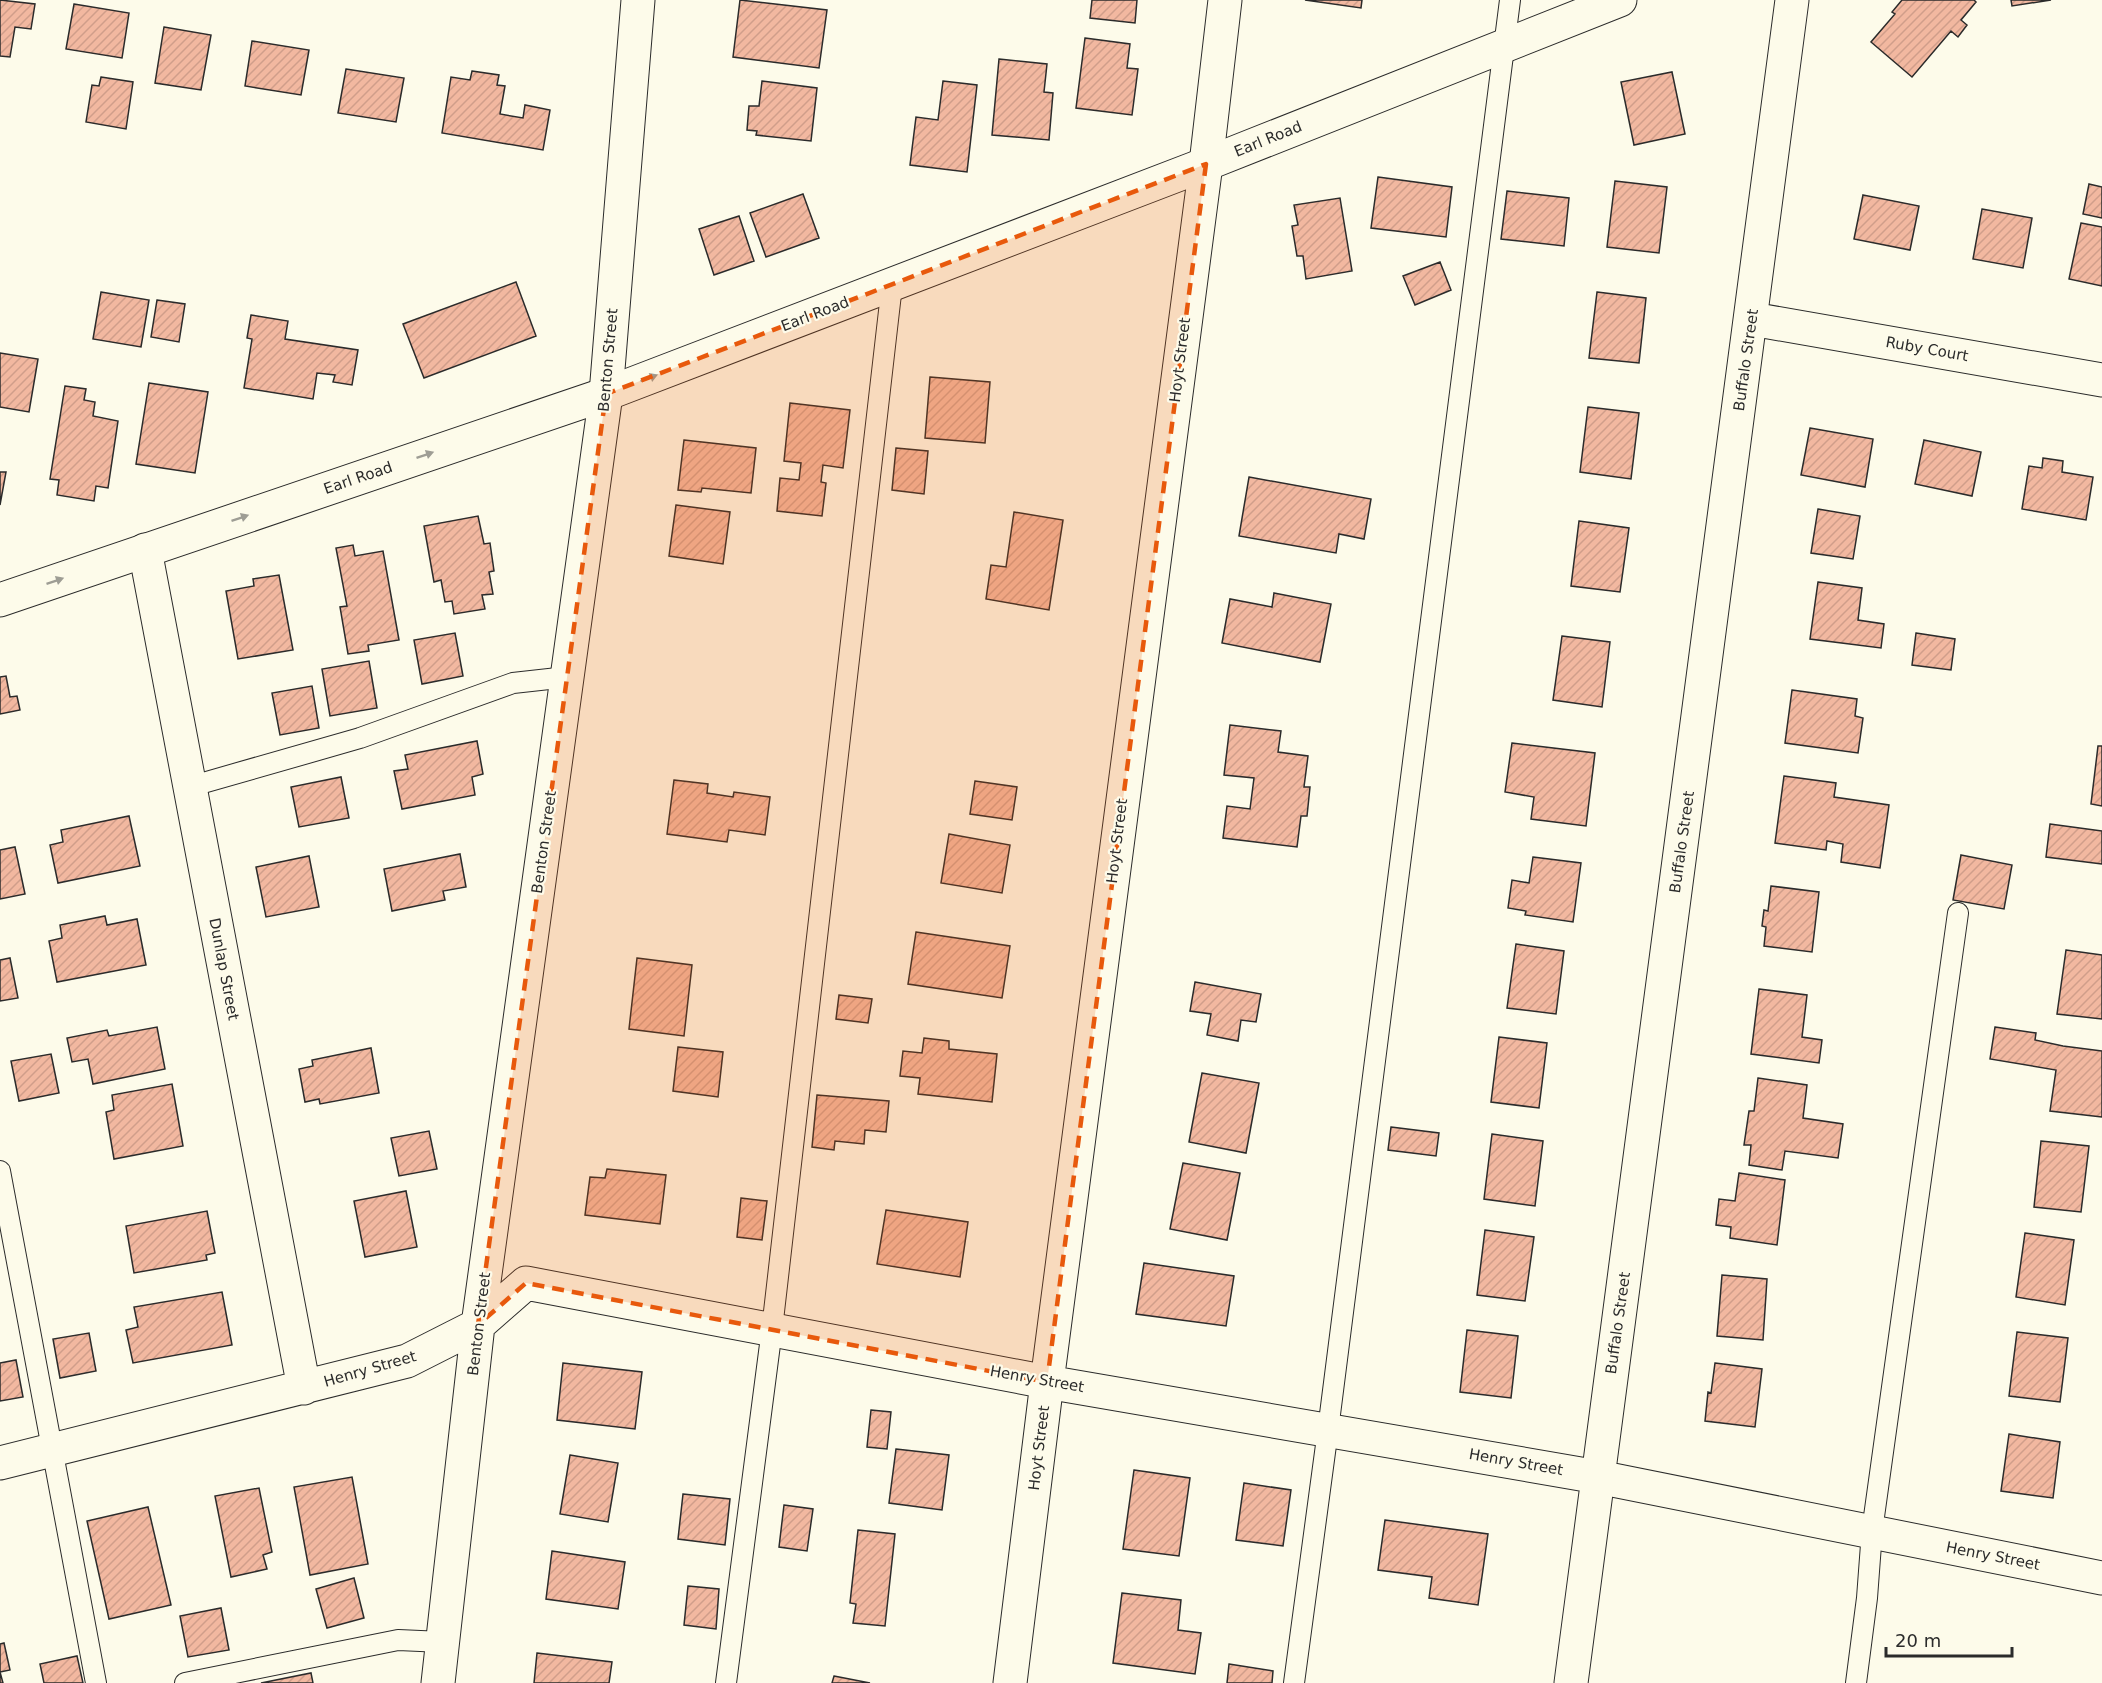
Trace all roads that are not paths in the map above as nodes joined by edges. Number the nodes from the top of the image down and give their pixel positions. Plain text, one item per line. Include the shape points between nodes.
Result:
1 (638, 0) edge
2 (1225, 0) edge
3 (1510, 0) edge
4 (1620, 0) edge
5 (1792, 0) edge
6 (1504, 46) junction
7 (1206, 164) junction
8 (892, 285) junction
9 (1752, 319) junction
10 (2102, 380) edge
11 (606, 394) junction
12 (145, 550) junction
13 (0, 600) edge
14 (567, 677) junction
15 (189, 787) junction
16 (1958, 913) dead end
17 (0, 1171) edge
18 (478, 1325) junction
19 (772, 1329) junction
20 (1047, 1382) junction
21 (304, 1388) junction
22 (1328, 1430) junction
23 (53, 1450) junction
24 (0, 1463) edge
25 (1598, 1477) junction
26 (1872, 1531) junction
27 (2102, 1578) edge
28 (443, 1642) junction
29 (96, 1683) edge
30 (185, 1683) edge
31 (438, 1683) edge
32 (726, 1683) edge
33 (1010, 1683) edge
34 (1294, 1683) edge
35 (1571, 1683) edge
36 (1857, 1683) edge

1 - 11 street, Benton Street
2 - 7 street, Hoyt Street
3 - 6 lane
4 - 6 street, Earl Road
5 - 9 street, Buffalo Street
6 - 7 street, Earl Road
6 - 22 lane
7 - 8 street, Earl Road
7 - 20 street, Hoyt Street
11 -> 8 street, Earl Road
8 - 19 lane
9 - 10 street, Ruby Court
9 - 25 street, Buffalo Street
12 -> 11 street, Earl Road
11 - 14 street, Benton Street
13 -> 12 street, Earl Road
12 - 15 street, Dunlap Street
14 - 15 lane via 513,683 360,738
14 - 18 street, Benton Street
15 - 21 street, Dunlap Street
16 - 26 lane
17 - 23 lane
18 - 19 street, Henry Street via 526,1283
18 - 21 street, Henry Street via 407,1361
18 - 28 street, Benton Street
19 - 20 street, Henry Street
19 - 32 lane
20 - 22 street, Henry Street
20 - 33 street, Hoyt Street
21 - 23 street, Henry Street
22 - 25 street, Henry Street
22 - 34 lane
23 - 24 street, Henry Street
23 - 29 lane
25 - 26 street, Henry Street
25 - 35 street, Buffalo Street
26 - 27 street, Henry Street
26 - 36 lane
28 - 30 lane via 398,1640
28 - 31 street, Benton Street

